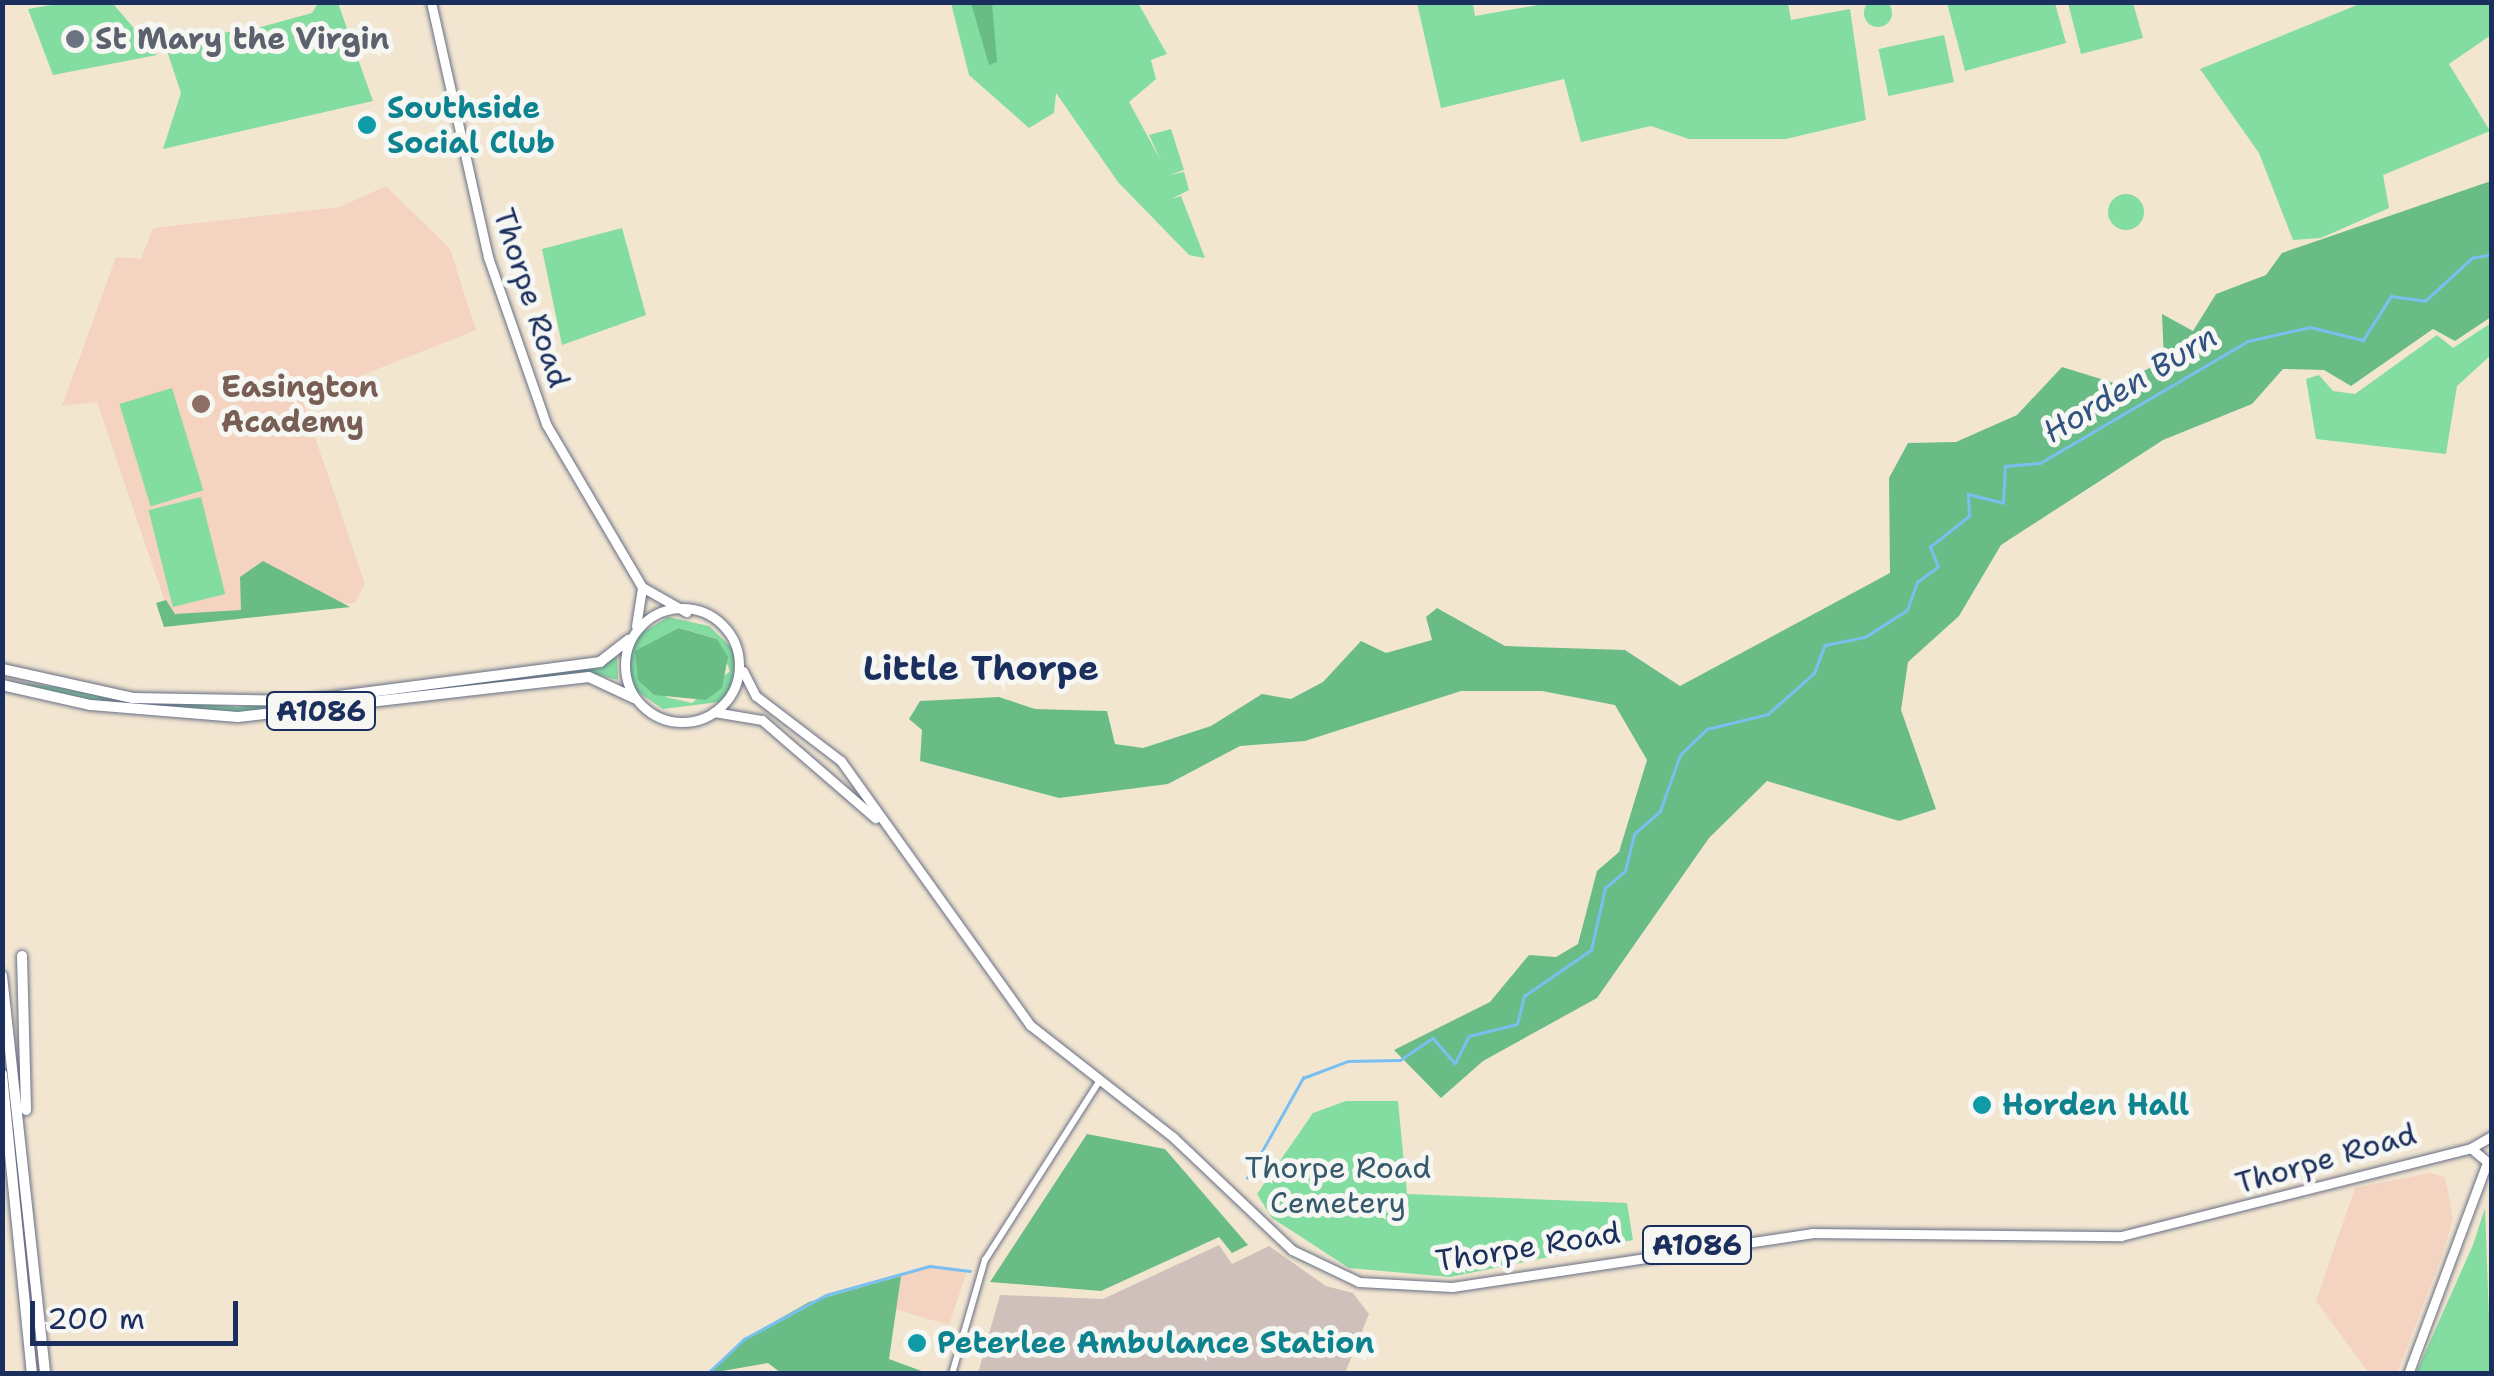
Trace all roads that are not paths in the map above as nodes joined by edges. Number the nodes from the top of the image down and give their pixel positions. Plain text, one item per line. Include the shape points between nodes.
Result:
1 (431, 2) edge
2 (642, 587) junction
3 (686, 612) junction
4 (635, 628) junction
5 (628, 640) junction
6 (2, 669) edge
7 (744, 671) junction
8 (2, 685) edge
9 (634, 698) junction
10 (712, 712) junction
11 (891, 833) junction
12 (22, 956) dead end
13 (2, 976) edge
14 (2, 1074) edge
15 (1099, 1082) junction
16 (2492, 1136) edge
17 (2471, 1148) junction
18 (2489, 1165) edge
19 (28, 1185) junction
20 (32, 1374) edge
21 (45, 1374) edge
22 (952, 1374) edge
23 (2408, 1374) edge

1 - 2 main road, Thorpe Road via 505,315 546,424
2 - 3 main road, Thorpe Road
2 - 4 main road
3 - 4 main road via 663,612
3 - 7 main road via 729,633
4 - 5 main road
5 - 6 highway, A1086 via 600,662 300,701 133,698
5 - 9 main road via 623,675
7 - 10 main road via 734,696
7 - 11 main road, Thorpe Road / A1086 via 756,696 841,761
8 - 9 highway, A1086 via 91,704 238,716 589,677
9 - 10 main road via 656,713
10 - 11 main road, Thorpe Road / A1086 via 745,713 790,740
11 - 15 main road, Thorpe Road / A1086 via 1008,1001
12 - 19 highway
13 - 19 highway
14 - 20 highway
15 - 17 main road, Thorpe Road / A1086 via 1173,1136 1292,1250 1337,1274 1400,1289 1812,1233 2121,1236
15 - 22 street via 985,1260
16 - 17 main road, Thorpe Road
17 - 18 main road
18 - 23 main road
19 - 21 highway

